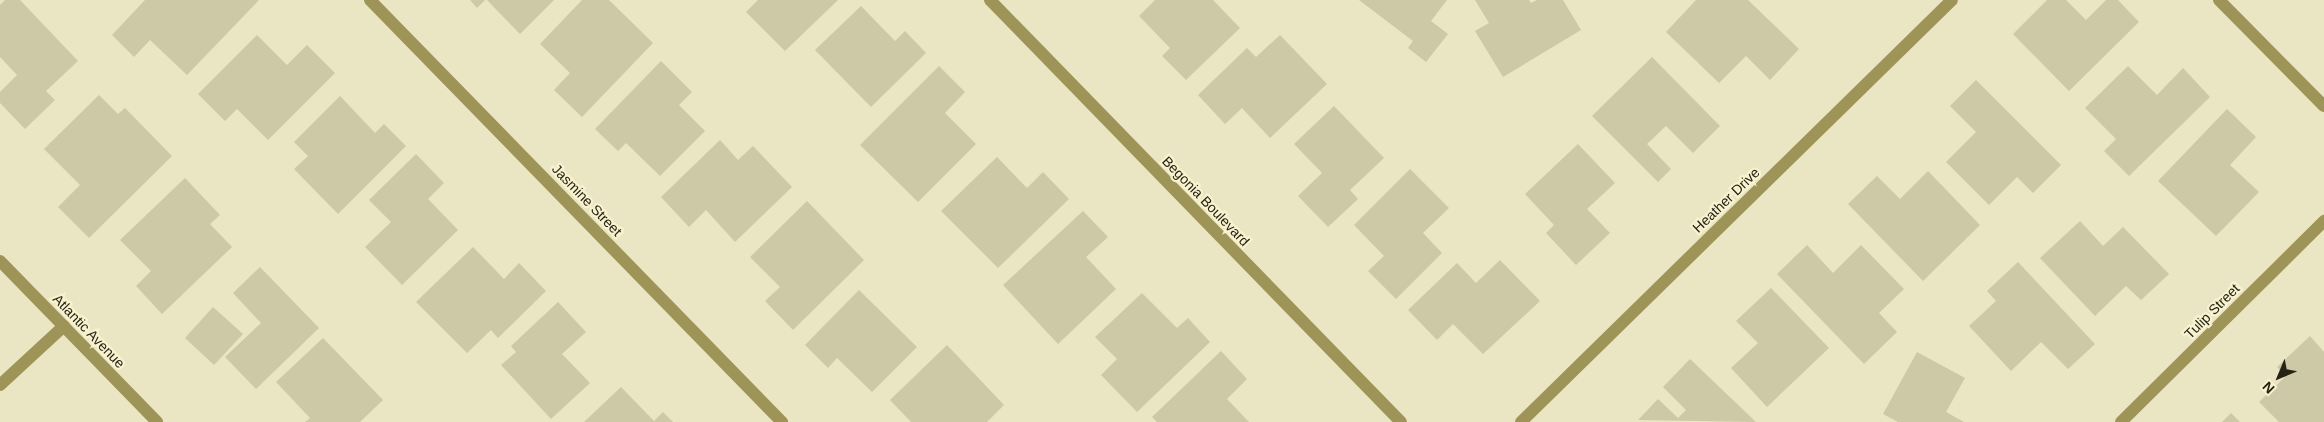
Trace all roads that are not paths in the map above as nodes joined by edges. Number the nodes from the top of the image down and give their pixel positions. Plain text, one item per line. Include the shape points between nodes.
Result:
1 (370, 0) edge
2 (990, 0) edge
3 (1952, 0) edge
4 (2219, 0) edge
5 (2324, 106) edge
6 (2324, 221) edge
7 (0, 261) edge
8 (64, 326) junction
9 (0, 385) edge
10 (157, 422) edge
11 (782, 422) edge
12 (1401, 422) edge
13 (1521, 422) edge
14 (2121, 422) edge

1 - 11 street, Jasmine Street
2 - 12 street, Begonia Boulevard
3 - 13 street, Heather Drive
4 - 5 street
6 - 14 street, Tulip Street
7 - 8 street, Atlantic Avenue
8 - 9 street
8 - 10 street, Atlantic Avenue

